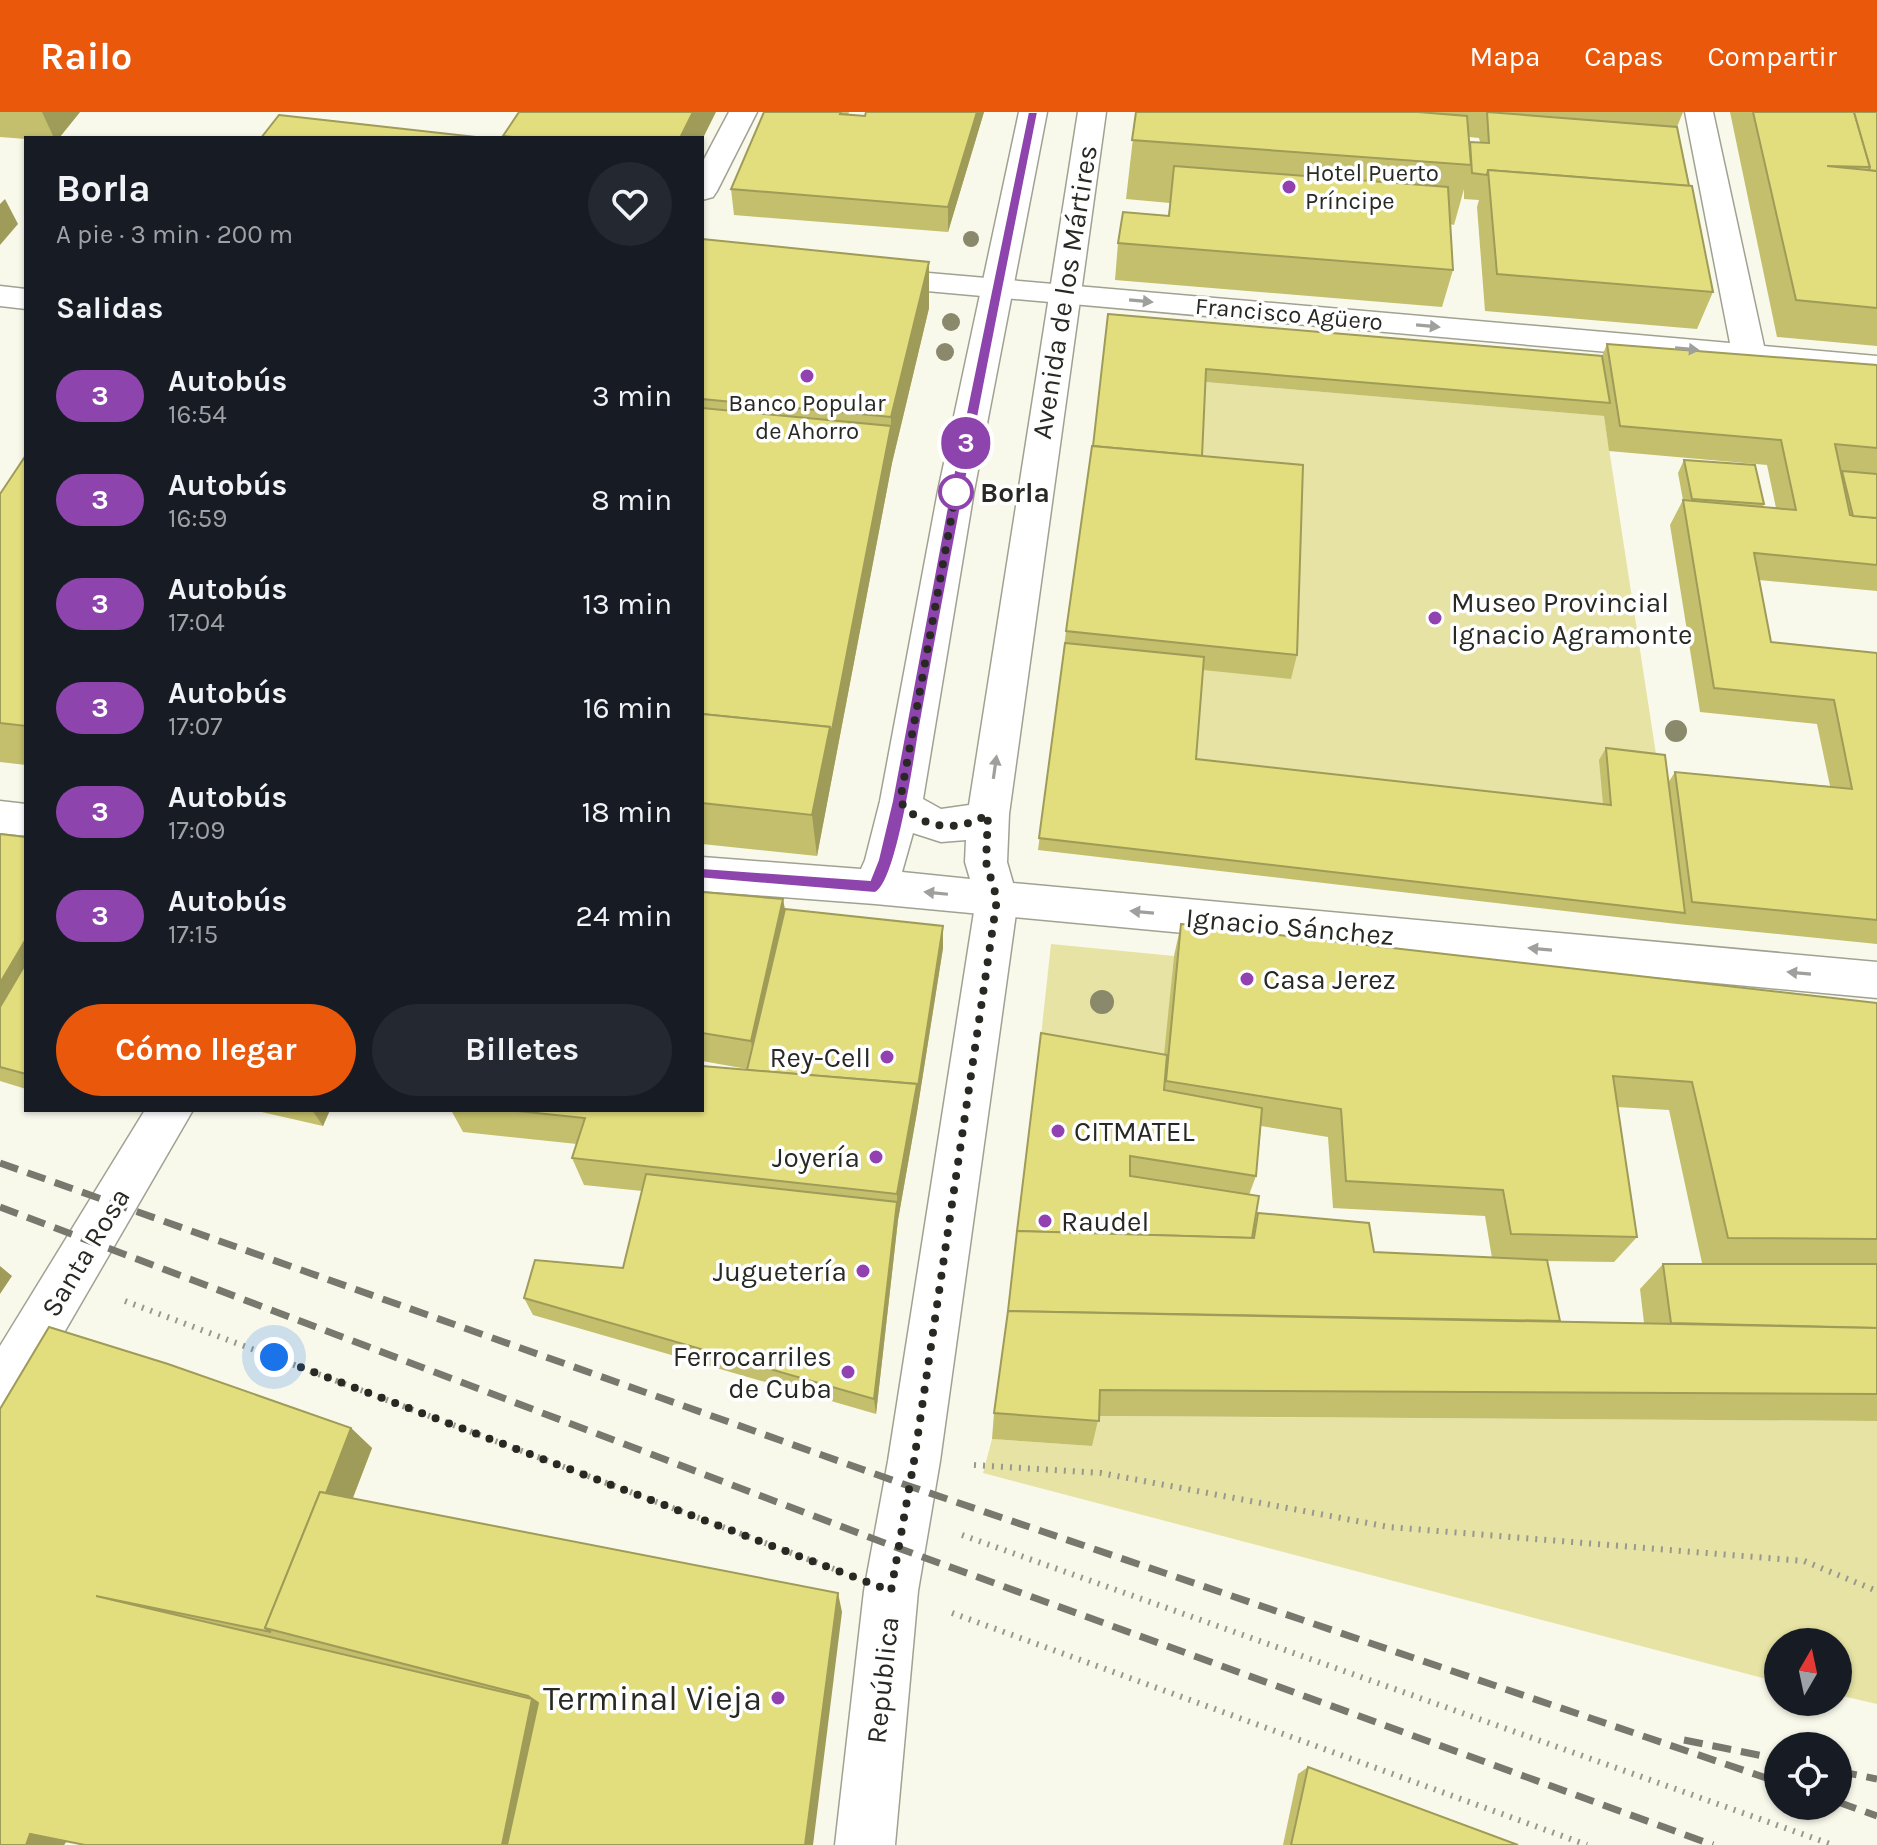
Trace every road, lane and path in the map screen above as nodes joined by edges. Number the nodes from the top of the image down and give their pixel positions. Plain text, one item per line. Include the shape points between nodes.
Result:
1 (743, 112) edge
2 (1033, 112) edge
3 (1092, 112) edge
4 (1699, 112) edge
5 (704, 187) edge
6 (843, 274) edge
7 (998, 288) junction
8 (1063, 293) junction
9 (0, 296) edge
10 (24, 299) edge
11 (1749, 354) junction
12 (1877, 366) edge
13 (900, 801) junction
14 (988, 814) junction
15 (0, 817) edge
16 (24, 820) edge
17 (704, 874) edge
18 (875, 887) junction
19 (997, 899) junction
20 (1877, 980) edge
21 (169, 1112) edge
22 (68, 1280) junction
23 (0, 1394) edge
24 (914, 1461) junction
25 (905, 1512) junction
26 (891, 1591) junction
27 (1877, 1591) edge
28 (865, 1845) edge
29 (1587, 1845) edge
30 (1833, 1845) edge

1 - 5 main road
2 - 7 main road
3 - 8 main road, Avenida de los Mártires
4 - 11 main road
6 - 7 main road, Francisco Agüero
7 - 8 main road, Francisco Agüero
7 - 13 main road
8 -> 11 main road, Francisco Agüero
14 -> 8 main road, Avenida de los Mártires
9 - 10 main road
11 - 12 main road, Francisco Agüero
13 - 14 main road via 911,817 946,827 973,824
13 - 18 main road
14 - 19 main road, Avenida de los Mártires via 986,862
15 - 16 main road
17 - 18 main road, Ignacio Sánchez
19 -> 18 main road, Ignacio Sánchez
20 -> 19 main road, Ignacio Sánchez
19 - 24 main road, República
21 - 22 main road, Santa Rosa
22 - 23 main road, Santa Rosa
22 - 26 path
24 - 25 main road, República
24 - 27 path via 1101,1473 1389,1527 1804,1561
25 - 26 main road, República
25 - 30 path
26 - 28 main road, República
26 - 29 path

